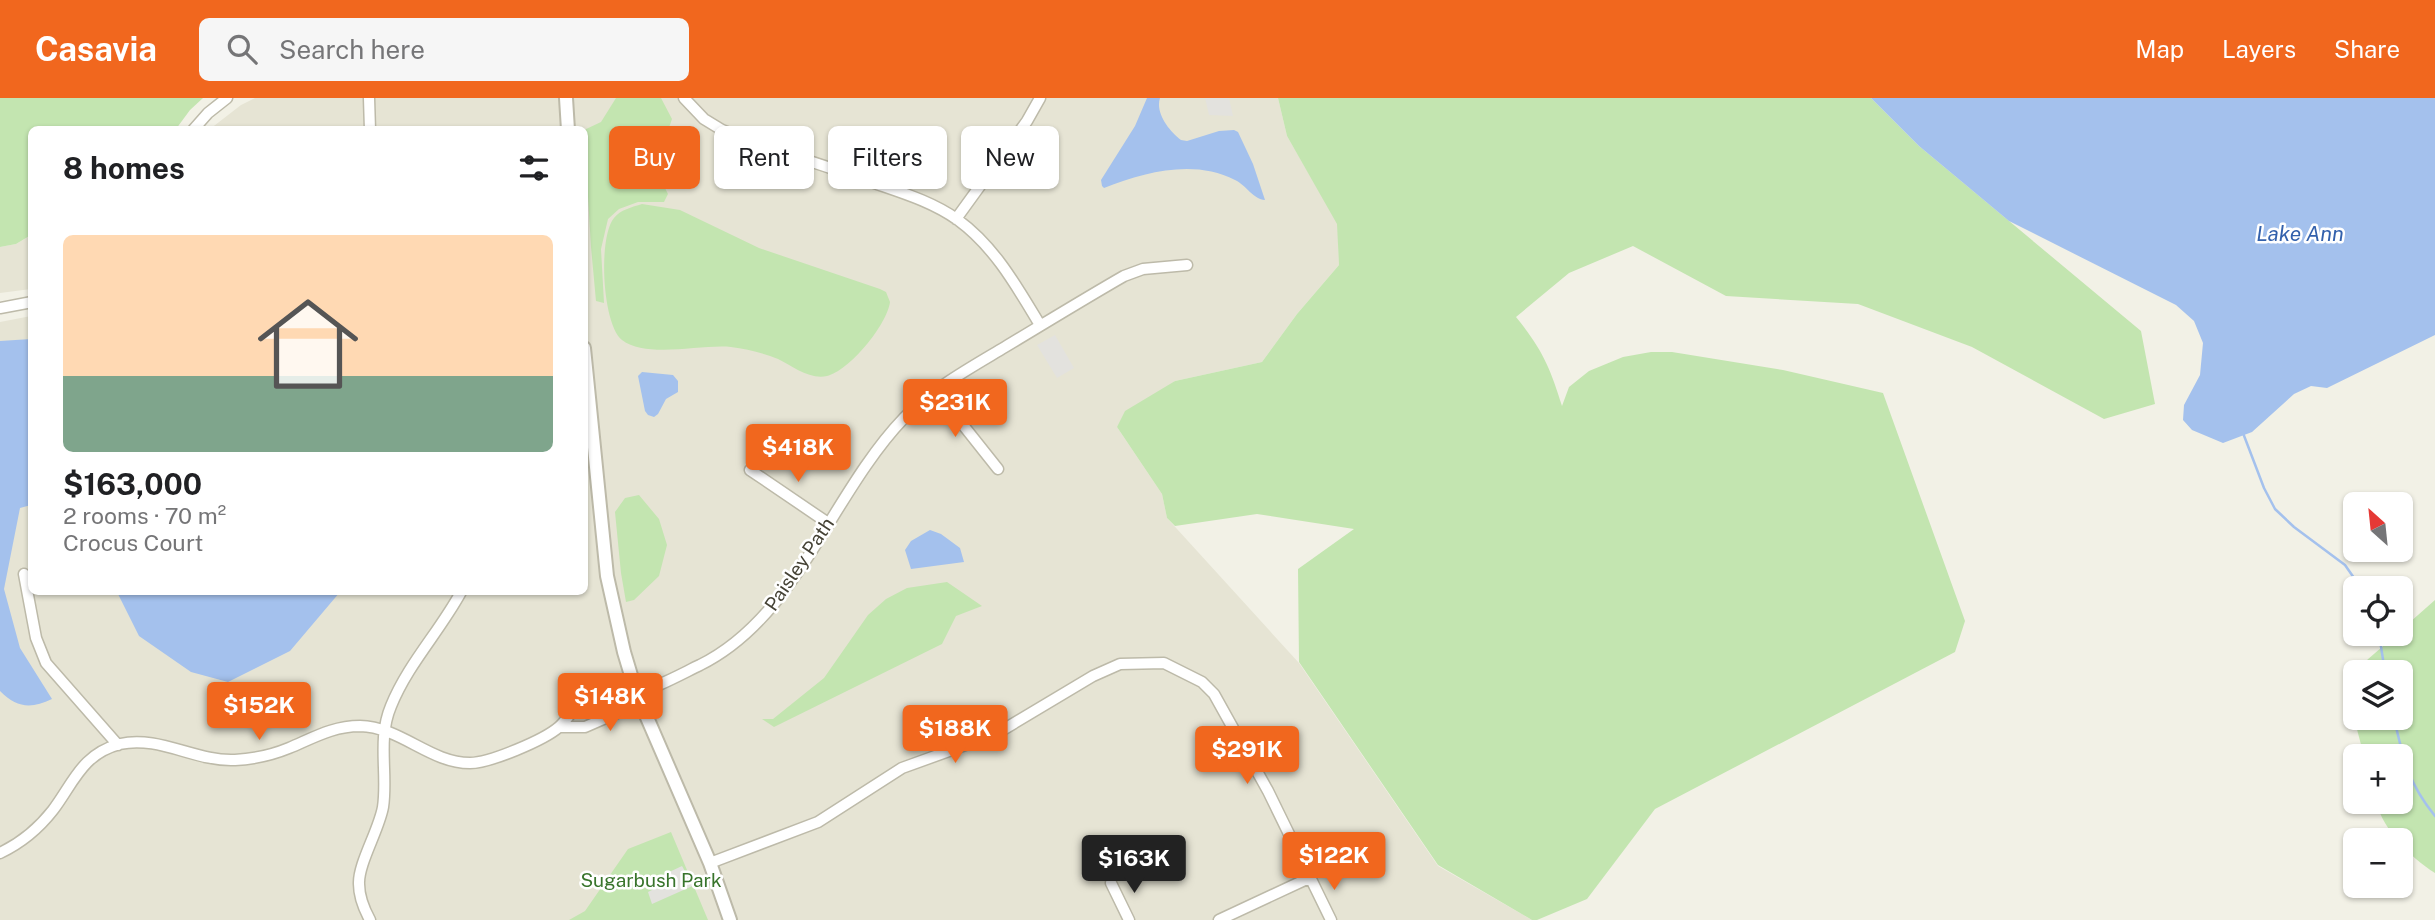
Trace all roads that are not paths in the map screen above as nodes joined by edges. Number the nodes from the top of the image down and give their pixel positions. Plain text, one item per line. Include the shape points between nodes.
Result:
1 (227, 98) edge
2 (369, 98) edge
3 (566, 98) edge
4 (684, 98) edge
5 (1040, 98) edge
6 (197, 126) edge
7 (370, 126) edge
8 (568, 126) edge
9 (956, 219) junction
10 (1187, 265) dead end
11 (28, 303) edge
12 (0, 308) edge
13 (1040, 325) junction
14 (588, 388) edge
15 (936, 391) junction
16 (998, 469) dead end
17 (750, 470) dead end
18 (828, 523) junction
19 (24, 574) dead end
20 (459, 595) edge
21 (636, 692) junction
22 (559, 727) junction
23 (384, 730) junction
24 (118, 745) junction
25 (0, 853) edge
26 (710, 863) junction
27 (1309, 878) junction
28 (1111, 883) dead end
29 (370, 920) edge
30 (730, 920) edge
31 (1129, 920) edge
32 (1219, 920) edge
33 (1331, 920) edge

1 - 6 street
2 - 7 street
3 - 8 street
4 - 9 street via 722,130 901,193
5 - 9 street
9 - 13 street via 992,252
10 - 13 street, Paisley Path via 1134,272
11 - 12 street
13 - 15 street, Paisley Path
14 - 21 street via 607,576
15 - 16 street
15 - 18 street, Paisley Path via 890,433
17 - 18 street
18 - 21 street, Paisley Path via 768,612 738,642 700,665
19 - 24 street via 36,638 46,663
20 - 23 street via 400,684
21 - 22 street via 617,690 574,709
21 - 22 street via 624,710 585,727
21 - 26 street
22 - 23 street via 507,754 471,763 433,755
23 - 24 street via 337,728 263,757 235,760 211,759 144,742
23 - 29 street via 383,807 358,882
24 - 25 street via 86,763 33,831
26 - 27 street via 818,822 902,768 996,734 1120,664 1164,663 1202,682 1214,694
26 - 30 street
27 - 32 street
27 - 33 street
28 - 31 street

